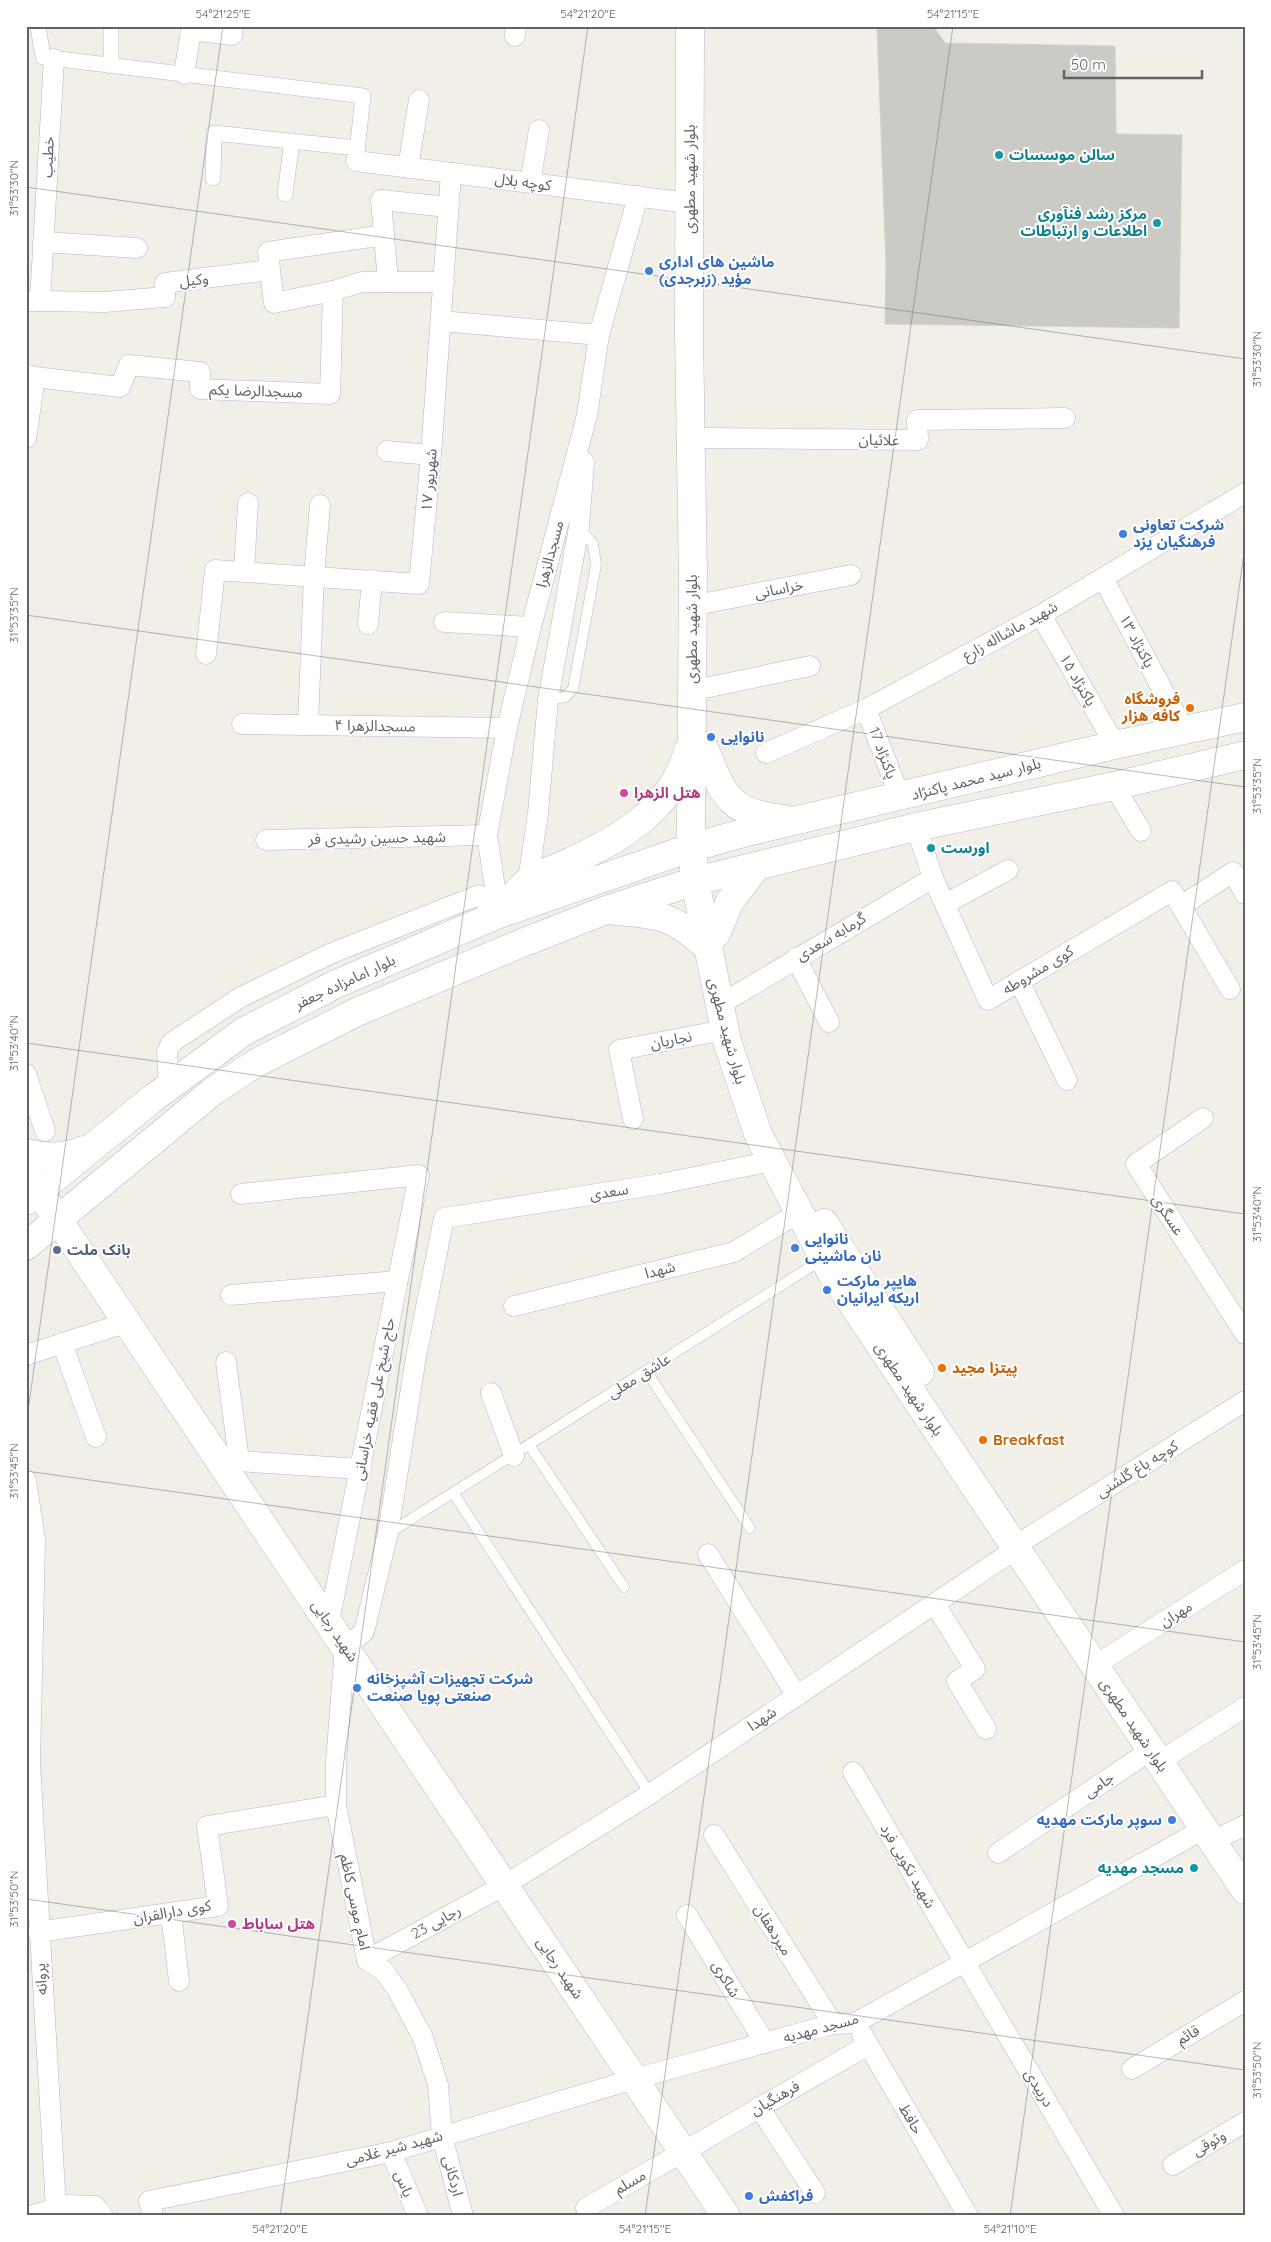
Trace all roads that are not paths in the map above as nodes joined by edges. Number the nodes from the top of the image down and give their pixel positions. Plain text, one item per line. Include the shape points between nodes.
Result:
1 (38, 26) edge
2 (111, 26) edge
3 (233, 26) edge
4 (690, 26) edge
5 (701, 26) edge
6 (54, 59) junction
7 (111, 66) junction
8 (184, 74) junction
9 (419, 100) dead end
10 (540, 130) dead end
11 (292, 141) junction
12 (357, 155) junction
13 (408, 168) junction
14 (451, 173) junction
15 (213, 178) dead end
16 (530, 183) junction
17 (285, 194) dead end
18 (638, 196) junction
19 (689, 202) junction
20 (448, 207) junction
21 (384, 235) junction
22 (43, 242) junction
23 (137, 248) dead end
24 (269, 270) junction
25 (388, 282) junction
26 (444, 282) junction
27 (333, 291) junction
28 (33, 301) edge
29 (441, 321) junction
30 (599, 335) junction
31 (31, 375) edge
32 (587, 415) junction
33 (1065, 418) dead end
34 (26, 438) edge
35 (702, 438) junction
36 (387, 451) dead end
37 (431, 454) junction
38 (1245, 494) edge
39 (248, 503) dead end
40 (320, 505) dead end
41 (244, 572) junction
42 (851, 575) dead end
43 (314, 576) junction
44 (1103, 578) junction
45 (372, 580) junction
46 (706, 603) junction
47 (1041, 615) junction
48 (444, 622) dead end
49 (368, 624) dead end
50 (531, 627) junction
51 (206, 654) dead end
52 (810, 666) dead end
53 (705, 688) junction
54 (866, 709) junction
55 (1245, 717) edge
56 (242, 724) dead end
57 (308, 725) junction
58 (507, 728) junction
59 (1184, 730) junction
60 (1155, 736) junction
61 (698, 741) junction
62 (1115, 745) junction
63 (766, 753) dead end
64 (1245, 755) edge
65 (1167, 773) junction
66 (1114, 786) junction
67 (900, 797) junction
68 (793, 820) junction
69 (916, 827) junction
70 (1141, 831) dead end
71 (487, 835) junction
72 (266, 840) dead end
73 (700, 845) junction
74 (757, 866) junction
75 (1008, 870) dead end
76 (933, 878) junction
77 (702, 879) junction
78 (528, 881) junction
79 (1245, 894) edge
80 (1176, 898) junction
81 (945, 904) junction
82 (606, 910) junction
83 (500, 914) junction
84 (711, 940) junction
85 (796, 958) junction
86 (1019, 981) junction
87 (1230, 989) dead end
88 (731, 998) junction
89 (828, 1022) dead end
90 (724, 1030) junction
91 (26, 1074) edge
92 (1067, 1080) dead end
93 (1203, 1118) dead end
94 (633, 1119) dead end
95 (45, 1132) dead end
96 (90, 1148) junction
97 (26, 1153) edge
98 (772, 1161) junction
99 (30, 1188) edge
100 (241, 1194) dead end
101 (89, 1195) junction
102 (798, 1213) junction
103 (60, 1219) junction
104 (26, 1248) edge
105 (87, 1259) junction
106 (824, 1259) junction
107 (397, 1281) junction
108 (231, 1295) dead end
109 (514, 1306) dead end
110 (128, 1322) junction
111 (1245, 1334) edge
112 (62, 1343) junction
113 (26, 1355) edge
114 (226, 1362) dead end
115 (647, 1372) junction
116 (491, 1393) dead end
117 (1245, 1401) edge
118 (96, 1437) dead end
119 (522, 1451) junction
120 (230, 1460) junction
121 (361, 1469) junction
122 (26, 1480) edge
123 (454, 1494) junction
124 (750, 1528) dead end
125 (388, 1533) junction
126 (1023, 1543) junction
127 (708, 1554) dead end
128 (1245, 1570) edge
129 (624, 1587) dead end
130 (935, 1604) junction
131 (329, 1622) junction
132 (346, 1647) junction
133 (29, 1650) edge
134 (1108, 1657) junction
135 (797, 1696) junction
136 (1245, 1707) edge
137 (986, 1729) dead end
138 (1161, 1752) junction
139 (853, 1772) dead end
140 (650, 1794) junction
141 (336, 1805) junction
142 (1224, 1830) edge
143 (714, 1836) dead end
144 (998, 1853) dead end
145 (1245, 1864) edge
146 (31, 1882) edge
147 (505, 1885) junction
148 (1245, 1890) edge
149 (171, 1914) junction
150 (687, 1915) dead end
151 (38, 1932) junction
152 (367, 1960) junction
153 (964, 1961) junction
154 (179, 1982) dead end
155 (1245, 2001) edge
156 (855, 2022) junction
157 (833, 2024) junction
158 (765, 2043) junction
159 (868, 2045) junction
160 (1132, 2069) dead end
161 (634, 2079) junction
162 (758, 2107) junction
163 (1245, 2122) edge
164 (442, 2136) junction
165 (683, 2151) junction
166 (391, 2152) junction
167 (1173, 2164) dead end
168 (815, 2193) dead end
169 (56, 2208) junction
170 (151, 2208) edge
171 (30, 2216) edge
172 (103, 2216) edge
173 (418, 2216) edge
174 (464, 2216) edge
175 (590, 2216) edge
176 (726, 2216) edge
177 (968, 2216) edge
178 (1114, 2216) edge

1 - 6 street via 43,57
2 - 7 street
3 - 8 street via 232,35 191,30
4 - 19 main road, بلوار شهید مطهری
5 - 35 main road, بلوار شهید مطهری
6 - 7 street
6 - 22 street, خطیب
7 - 8 street
8 - 12 street via 363,96
9 - 13 street
10 - 16 street
11 - 12 street
11 - 15 street via 214,133
11 - 17 street
12 - 13 street, کوچه بلال
13 - 14 street, کوچه بلال
14 - 16 street, کوچه بلال
14 - 20 street, ۱۷ شهریور
16 - 18 street, کوچه بلال
18 - 19 street, کوچه بلال
18 - 30 street, مسجدالزهرا
19 - 61 main road, بلوار شهید مطهری
20 - 21 street via 381,200
20 - 26 street, ۱۷ شهریور
21 - 24 street via 268,252
21 - 25 street
22 - 23 street
22 - 28 street, خطیب
24 - 27 street via 274,303
24 - 28 street, وکیل via 165,283 165,297 104,302
25 - 26 street
25 - 27 street via 362,282
26 - 29 street, ۱۷ شهریور
27 - 31 street, مسجدالرضا یکم via 330,394 200,389 200,372 129,365 120,387
29 - 30 street
29 - 37 street, ۱۷ شهریور
30 - 32 street, مسجدالزهرا
31 - 34 street
32 - 50 street, مسجدالزهرا
32 - 78 street via 579,527 548,700
33 - 35 street, علائیان via 917,420 918,440
35 - 46 main road, بلوار شهید مطهری
36 - 37 street
37 - 45 street, ۱۷ شهریور via 419,584
38 - 44 street, شهید ماشااله زارع
39 - 41 street
40 - 43 street
41 - 43 street, ۱۷ شهریور
41 - 51 street, ۱۷ شهریور via 215,570
42 - 46 street, خراسانی
43 - 45 street, ۱۷ شهریور
43 - 57 street
44 - 47 street, شهید ماشااله زارع
44 - 59 street, پاکنژاد ۱۳
45 - 49 street
46 - 53 main road, بلوار شهید مطهری
47 - 54 street, شهید ماشااله زارع
47 - 62 street, پاکنژاد ۱۵
48 - 50 street
50 - 58 street, مسجدالزهرا
52 - 53 street
53 - 61 main road, بلوار شهید مطهری
54 - 63 street, شهید ماشااله زارع
54 - 67 street, پاکنژاد 17
55 - 59 main road, بلوار سید محمد پاکنژاد
56 - 57 street, مسجدالزهرا ۴
57 - 58 street, مسجدالزهرا ۴
58 - 71 street, مسجدالزهرا
59 - 60 main road, بلوار سید محمد پاکنژاد
60 - 62 main road, بلوار سید محمد پاکنژاد
60 - 65 main road
61 - 68 main road via 717,780 735,804 762,817
61 - 73 main road, بلوار شهید مطهری
61 - 78 main road via 668,792 641,822 617,839
62 - 67 main road, بلوار سید محمد پاکنژاد
64 - 65 main road
65 - 66 main road
66 - 69 main road
66 - 70 street
67 - 68 main road, بلوار سید محمد پاکنژاد
68 - 73 main road, بلوار سید محمد پاکنژاد
69 - 74 main road
69 - 76 street, کوی مشروطه
71 - 72 street, شهید حسین رشیدی فر
71 - 83 street, مسجدالزهرا
73 - 77 main road, بلوار شهید مطهری
73 - 83 main road, بلوار امامزاده جعفر
74 - 77 main road
74 - 84 main road via 730,901
75 - 81 street
76 - 81 street, کوی مشروطه
76 - 85 street, گرمابه سعدی
77 - 82 main road
77 - 84 main road, بلوار شهید مطهری
78 - 83 main road
79 - 80 street, کوی مشروطه via 1233,872
80 - 86 street, کوی مشروطه
80 - 87 street
81 - 86 street, کوی مشروطه via 988,1000
82 - 84 main road via 669,918 690,932
82 - 101 main road via 357,1012 256,1063 212,1092
83 - 96 main road, بلوار امامزاده جعفر via 336,984 251,1028 168,1086
84 - 88 main road, بلوار شهید مطهری
84 - 90 main road, بلوار شهید مطهری
85 - 88 street, گرمابه سعدی
85 - 89 street
86 - 92 street
88 - 126 main road, بلوار شهید مطهری via 765,1113 805,1191
90 - 94 street, نجاریان via 619,1050
90 - 98 main road, بلوار شهید مطهری via 758,1134
91 - 95 street
93 - 111 street, عسگری via 1136,1164
96 - 97 main road via 70,1156 48,1158
96 - 99 main road, بلوار امامزاده جعفر
98 - 102 main road, بلوار شهید مطهری
98 - 125 street, سعدی via 660,1184 444,1218 416,1357
99 - 103 main road, شهید رجایی
100 - 107 street, حاج شیخ علی فقیه خراسانی via 419,1175
101 - 103 main road
101 - 105 main road via 81,1216 80,1238
102 - 106 main road, بلوار شهید مطهری
102 - 109 street, شهدا via 734,1252
103 - 104 main road
103 - 105 main road, شهید رجایی
104 - 105 main road
105 - 110 main road, شهید رجایی
106 - 115 lane, عاشق معلی
106 - 126 main road, بلوار شهید مطهری
107 - 108 street
107 - 121 street, حاج شیخ علی فقیه خراسانی
110 - 112 street
110 - 120 main road, شهید رجایی
112 - 113 street
112 - 118 street
114 - 120 street
115 - 119 lane, عاشق معلی
115 - 124 lane
116 - 119 street
117 - 126 street, کوچه باغ گلشنی
119 - 123 lane, عاشق معلی
119 - 129 lane
120 - 121 street
120 - 131 main road, شهید رجایی
121 - 131 street, حاج شیخ علی فقیه خراسانی
122 - 133 street, پروانه via 35,1540
123 - 125 lane, عاشق معلی
123 - 140 lane
125 - 132 street via 364,1632
126 - 130 street, شهدا
126 - 134 main road, بلوار شهید مطهری
126 - 138 main road, بلوار شهید مطهری
127 - 135 street
128 - 134 street, مهران
130 - 135 street, شهدا
130 - 137 street via 975,1669 957,1681
131 - 132 main road, شهید رجایی
132 - 141 street, امام موسی کاظم via 336,1762
132 - 147 main road, شهید رجایی
133 - 146 street, پروانه
134 - 138 main road, بلوار شهید مطهری
135 - 140 street, شهدا
136 - 138 street, جامی
138 - 142 main road, بلوار شهید مطهری
138 - 144 street, جامی
139 - 153 street, شهید نکویی فرد
140 - 147 street, شهدا
141 - 149 street, کوی دارالقران via 207,1826 218,1906
141 - 152 street, امام موسی کاظم
142 - 145 main road, بلوار شهید مطهری
142 - 148 main road, بلوار شهید مطهری
142 - 153 street, مسجد مهدیه
143 - 157 street, میردهقان
146 - 151 street, پروانه
147 - 152 street, رجایی 23
147 - 161 main road, شهید رجایی
149 - 151 street, کوی دارالقران
149 - 154 street
150 - 158 street, شاکری
151 - 169 street, پروانه
152 - 164 street, امام موسی کاظم via 384,1971 423,2038 438,2085
153 - 156 street, مسجد مهدیه
153 - 178 street, دربیدی
155 - 160 street, قائم
156 - 157 street, مسجد مهدیه
156 - 159 street, حافظ
157 - 158 street, مسجد مهدیه
158 - 161 street, مسجد مهدیه
159 - 162 street, فرهنگیان
159 - 177 street, حافظ
161 - 164 street, شهید شیر غلامی
161 - 165 main road, شهید رجایی
162 - 165 street, فرهنگیان
162 - 168 street
163 - 167 street, وثوقی
164 - 166 street, شهید شیر غلامی
164 - 174 street, اردکانی
165 - 175 street, مسلم via 586,2208
165 - 176 main road, شهید رجایی
166 - 170 street, شهید شیر غلامی
166 - 173 street, یاس
169 - 171 street
169 - 172 street via 66,2204 95,2206

